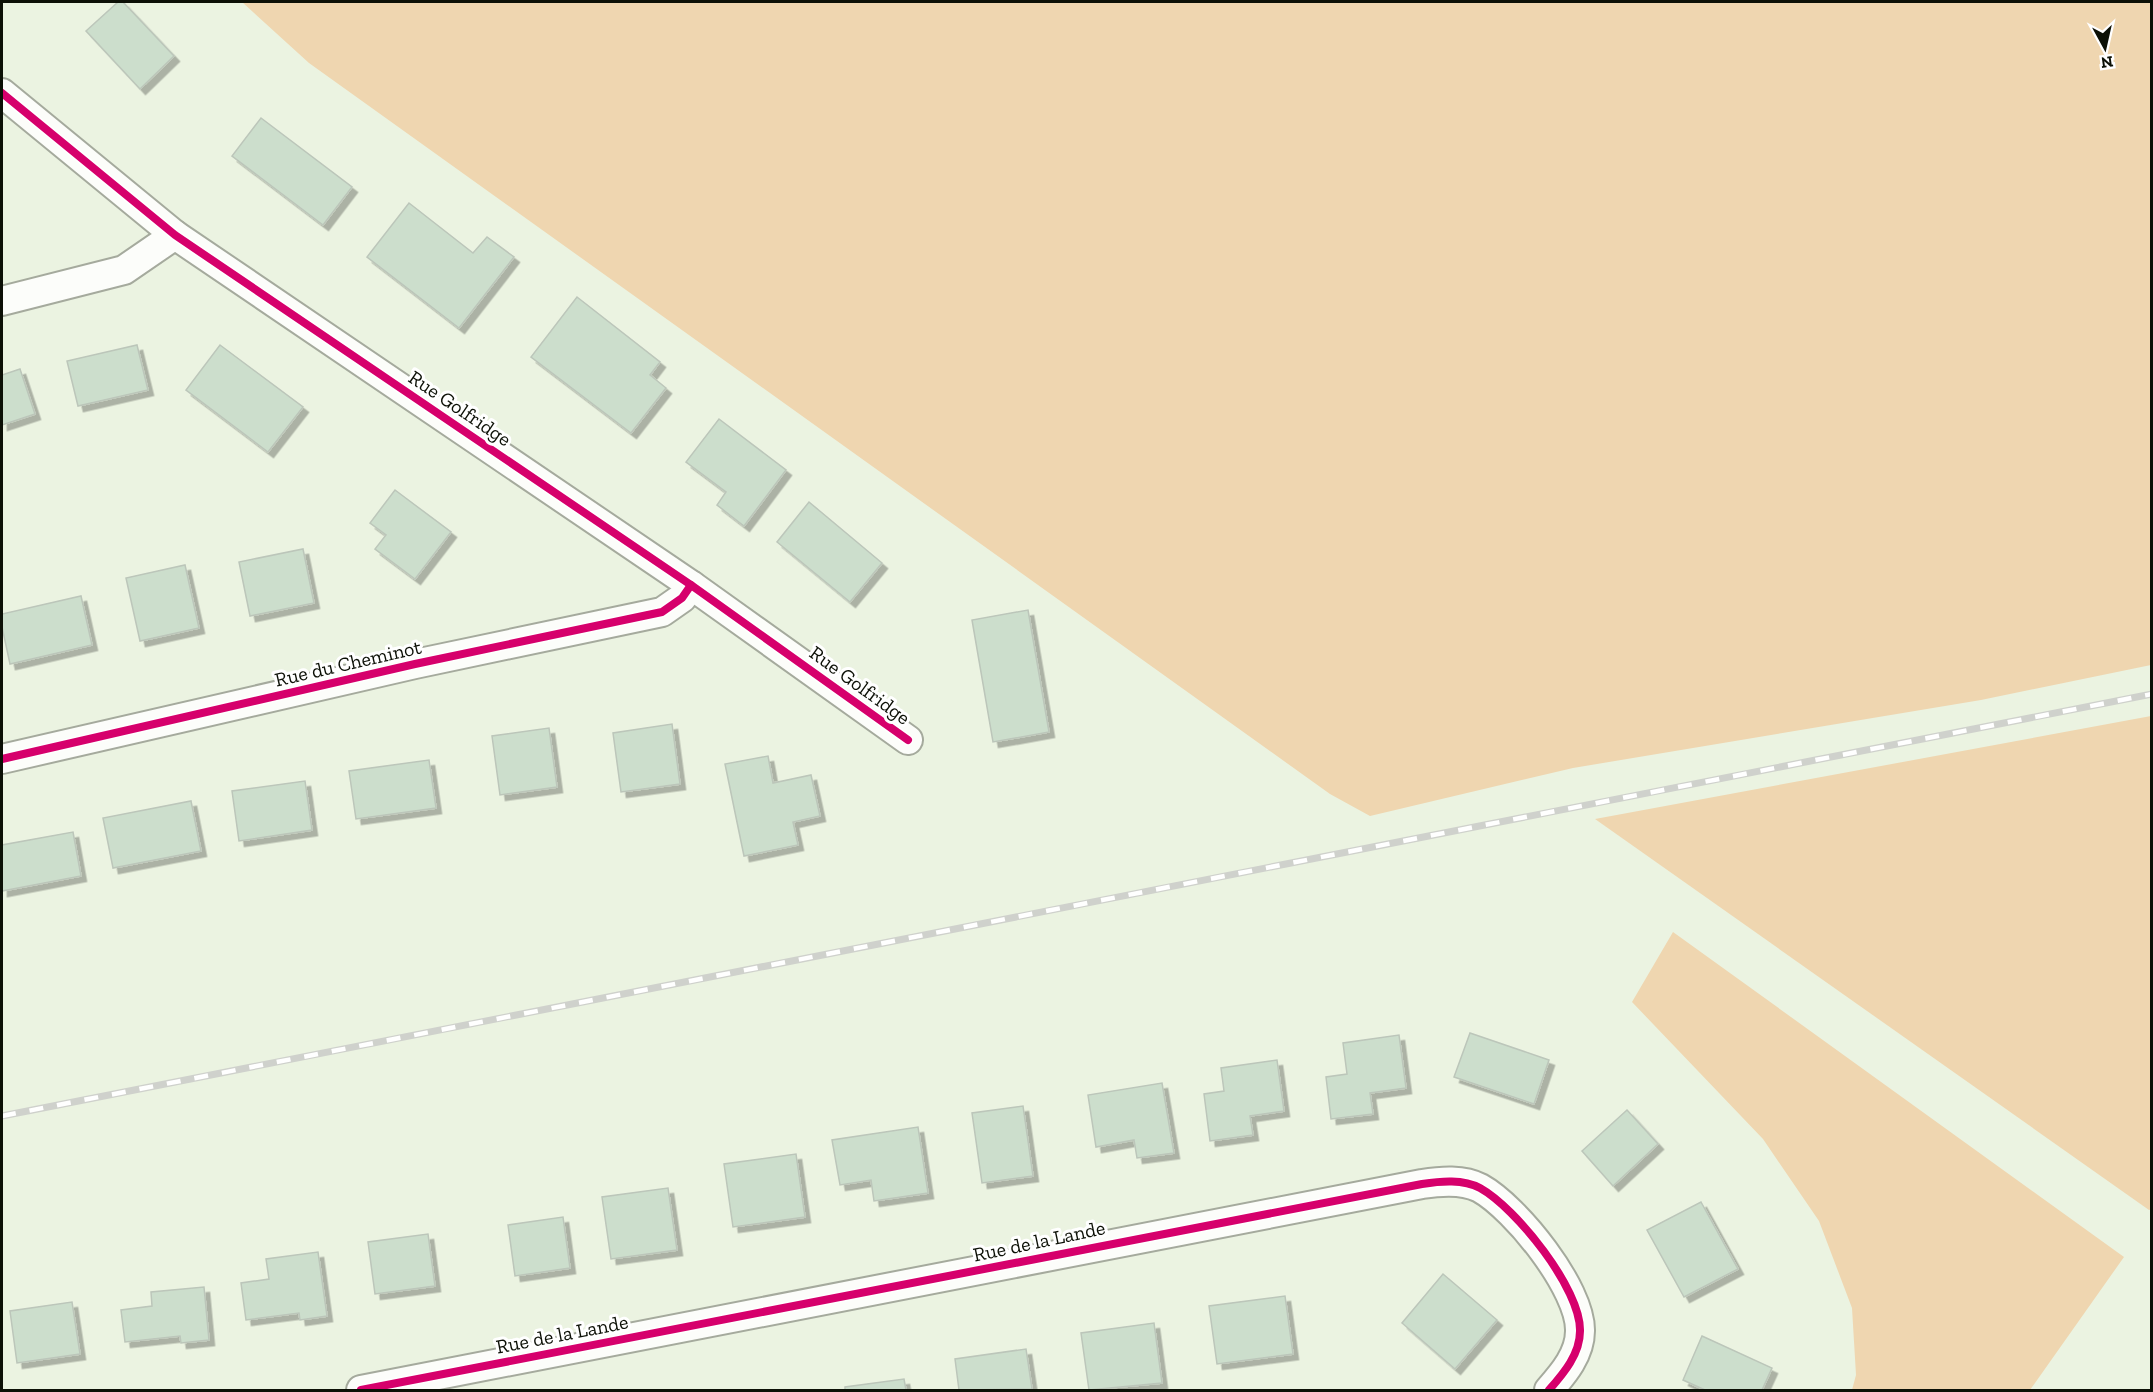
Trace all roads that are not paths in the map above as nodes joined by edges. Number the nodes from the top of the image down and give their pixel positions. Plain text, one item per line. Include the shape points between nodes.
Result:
1 (2, 93) edge
2 (176, 235) junction
3 (2, 301) edge
4 (691, 585) junction
5 (908, 740) dead end
6 (2, 759) edge
7 (361, 1390) edge
8 (1549, 1390) edge

1 - 2 street, Rue Golfridge
2 - 3 street via 124,270
2 - 4 street, Rue Golfridge
4 - 5 street, Rue Golfridge
4 - 6 street, Rue du Cheminot via 682,598 662,612
7 - 8 street, Rue de la Lande via 1093,1246 1451,1181 1473,1185 1498,1202 1542,1251 1573,1296 1580,1324 1577,1348

